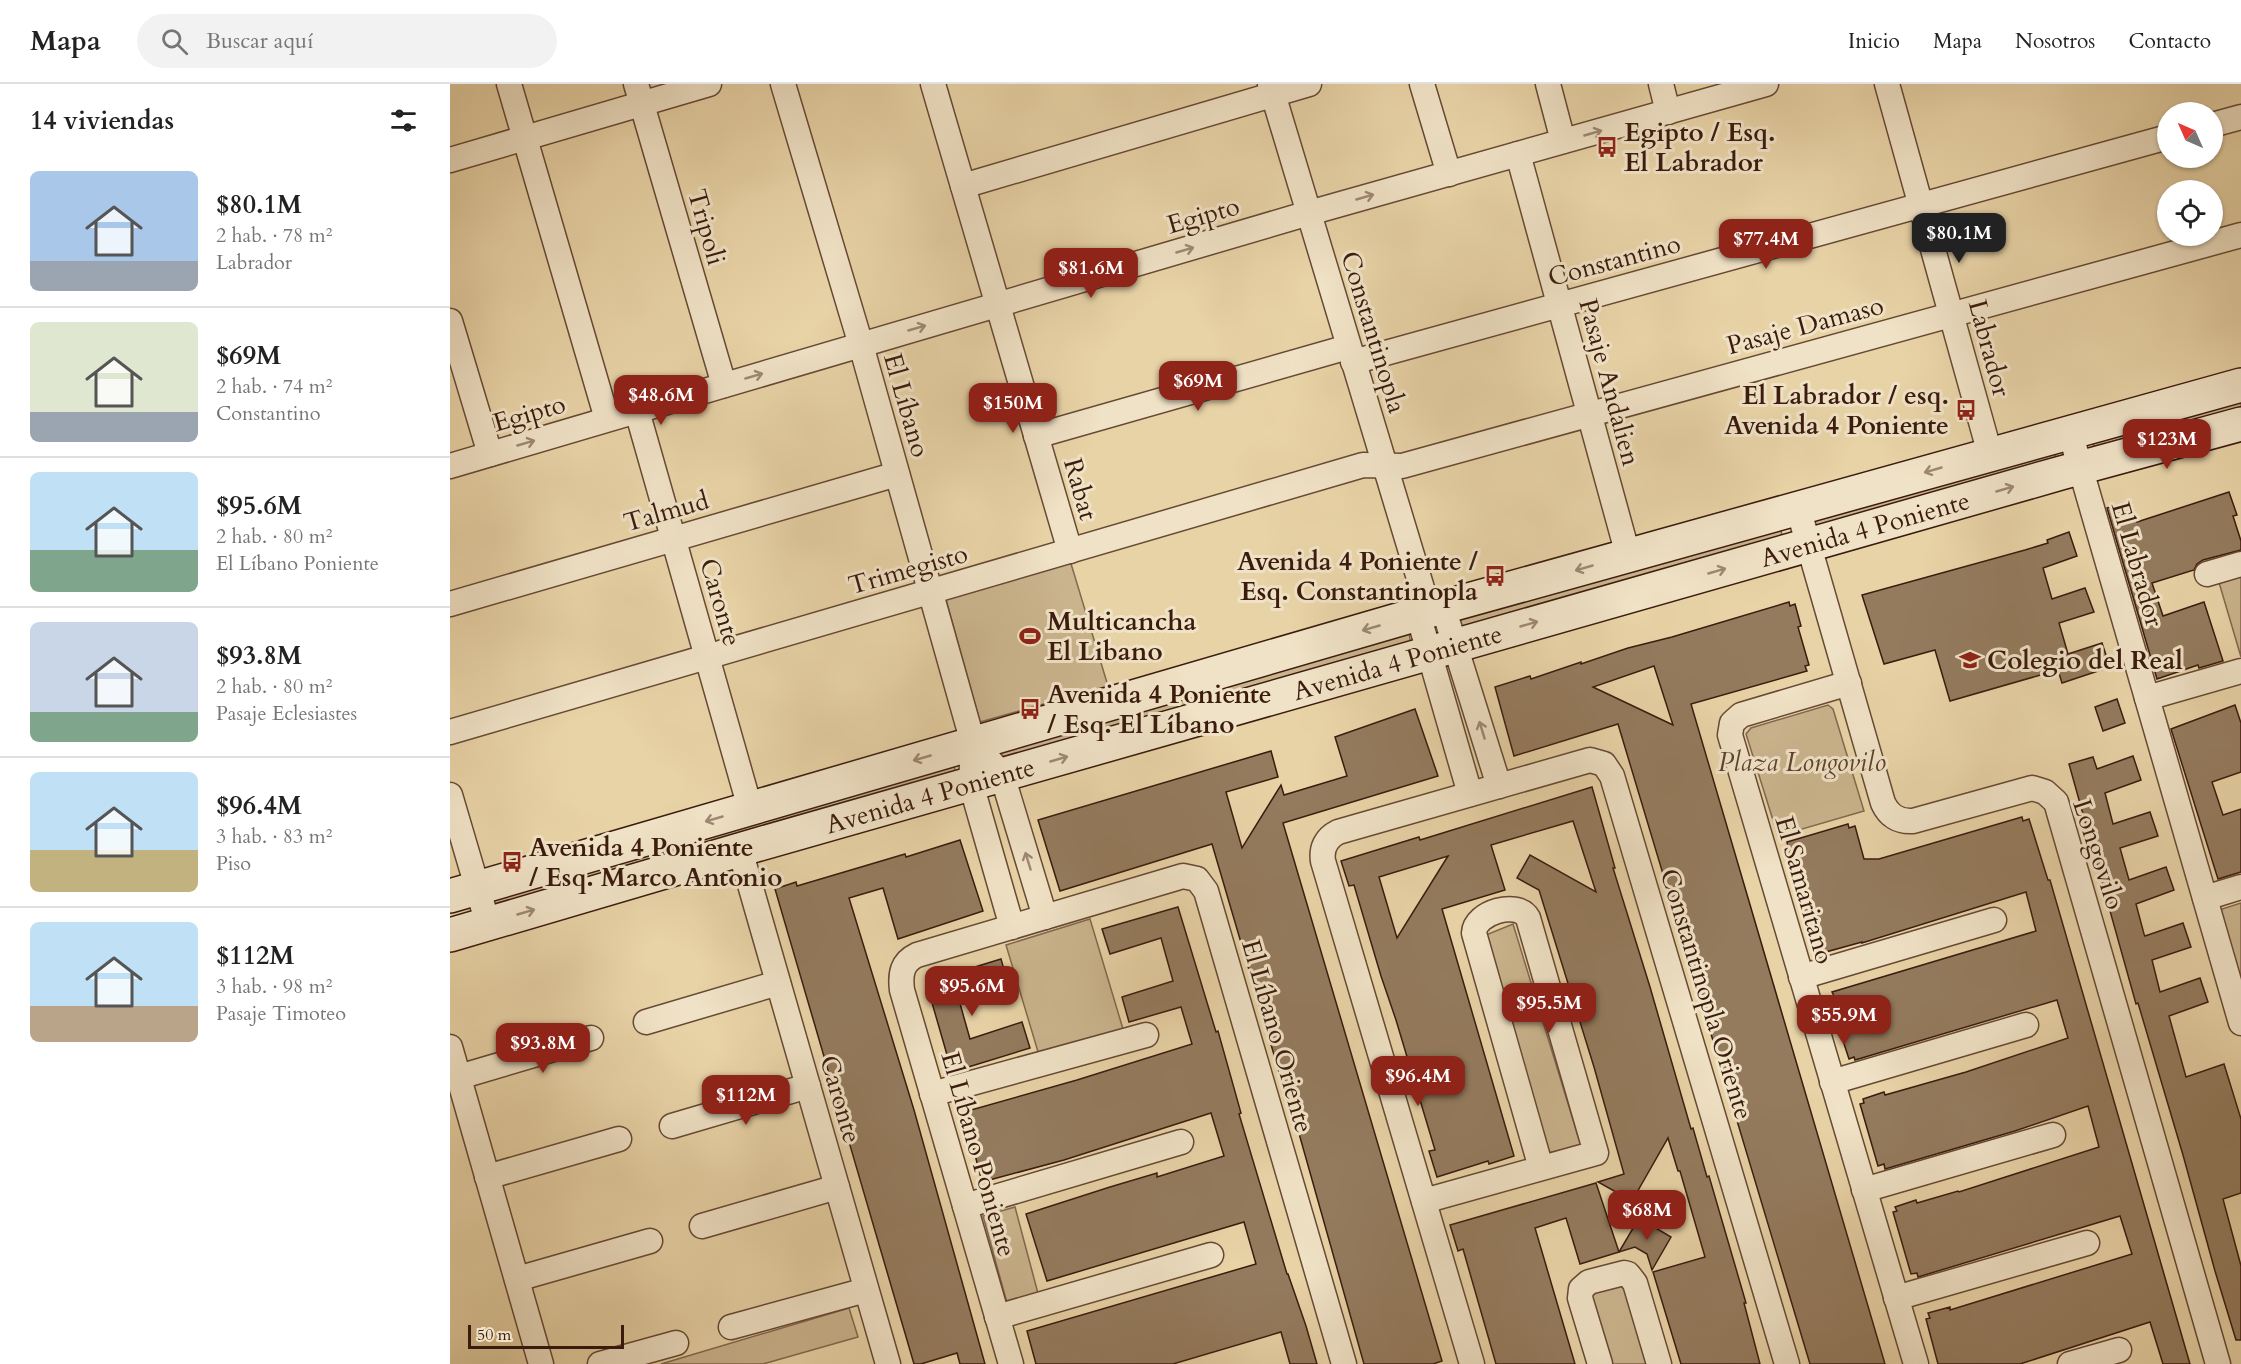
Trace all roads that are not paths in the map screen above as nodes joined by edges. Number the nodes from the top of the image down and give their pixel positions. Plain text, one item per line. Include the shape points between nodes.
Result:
1 (509, 84) edge
2 (709, 84) edge
3 (783, 84) edge
4 (933, 84) edge
5 (1309, 84) edge
6 (1422, 84) edge
7 (1548, 84) edge
8 (1660, 84) edge
9 (1766, 84) edge
10 (1887, 84) edge
11 (1272, 89) edge
12 (638, 94) edge
13 (1668, 111) junction
14 (2241, 117) edge
15 (2223, 122) edge
16 (525, 138) junction
17 (2157, 140) edge
18 (1563, 141) junction
19 (1518, 154) junction
20 (450, 160) edge
21 (1449, 174) junction
22 (963, 186) junction
23 (1921, 205) junction
24 (1308, 213) junction
25 (2241, 235) edge
26 (1559, 304) junction
27 (997, 305) junction
28 (1951, 314) junction
29 (450, 321) edge
30 (861, 345) junction
31 (1351, 354) junction
32 (724, 385) junction
33 (2241, 385) edge
34 (637, 411) junction
35 (1589, 414) junction
36 (607, 419) junction
37 (2241, 424) edge
38 (2070, 432) junction
39 (1036, 436) junction
40 (490, 454) junction
41 (1990, 454) junction
42 (1384, 465) junction
43 (450, 466) edge
44 (2080, 467) junction
45 (897, 474) junction
46 (1798, 508) junction
47 (673, 539) junction
48 (1809, 545) junction
49 (1070, 551) junction
50 (1628, 555) junction
51 (2241, 564) edge
52 (2207, 574) dead end
53 (930, 592) junction
54 (450, 604) edge
55 (1428, 605) junction
56 (1442, 649) junction
57 (707, 657) junction
58 (2241, 671) edge
59 (1849, 683) junction
60 (2147, 698) junction
61 (450, 732) edge
62 (973, 743) junction
63 (987, 779) junction
64 (1484, 790) junction
65 (450, 795) edge
66 (750, 808) junction
67 (740, 850) junction
68 (2241, 887) edge
69 (464, 892) edge
70 (2205, 898) junction
71 (1045, 917) junction
72 (1994, 920) dead end
73 (488, 924) junction
74 (1012, 927) junction
75 (450, 935) edge
76 (1801, 977) junction
77 (778, 983) junction
78 (646, 1022) dead end
79 (2241, 1023) edge
80 (2026, 1025) dead end
81 (1146, 1035) dead end
82 (591, 1038) dead end
83 (450, 1047) edge
84 (459, 1077) junction
85 (1832, 1082) junction
86 (808, 1086) junction
87 (932, 1094) junction
88 (672, 1126) dead end
89 (2054, 1135) dead end
90 (619, 1139) dead end
91 (1181, 1142) dead end
92 (1541, 1168) junction
93 (487, 1177) junction
94 (837, 1188) junction
95 (1864, 1190) junction
96 (1424, 1201) junction
97 (965, 1206) junction
98 (702, 1226) dead end
99 (650, 1241) dead end
100 (2087, 1243) dead end
101 (1211, 1255) dead end
102 (517, 1279) junction
103 (866, 1290) junction
104 (1896, 1298) junction
105 (997, 1317) junction
106 (731, 1327) dead end
107 (676, 1343) dead end
108 (2119, 1350) dead end
109 (541, 1364) edge
110 (600, 1364) edge
111 (888, 1364) edge
112 (1011, 1364) edge
113 (1344, 1364) edge
114 (1472, 1364) edge
115 (1600, 1364) edge
116 (1659, 1364) edge
117 (1787, 1364) edge
118 (1916, 1364) edge
119 (2070, 1364) edge
120 (2218, 1364) edge

1 - 16 street
2 - 12 street
3 - 30 street, El Líbano
4 - 22 street, Rabat
5 - 11 street
6 - 21 street
7 - 18 street
8 - 13 street
9 - 13 street, Egipto
10 - 23 street, Labrador
11 - 22 street
11 - 24 street, Constantinopla
12 - 16 street
12 - 32 street, Tripoli
18 -> 13 street, Egipto
14 - 15 street
16 - 20 street
16 - 36 street
17 - 23 street, Constantino
18 - 19 street, Egipto
19 - 21 street, Egipto
19 - 26 street, Pasaje Andalien
24 -> 21 street, Egipto
22 - 27 street, Rabat
23 - 26 street, Constantino
23 - 28 street, Labrador
27 -> 24 street, Egipto
24 - 31 street, Constantinopla
25 - 28 street, Pasaje Damaso
26 - 31 street, Constantino
26 - 35 street, Pasaje Andalien
30 -> 27 street, Egipto
27 - 39 street, Rabat
28 - 35 street, Pasaje Damaso
28 - 41 street, Labrador
29 - 40 street
32 -> 30 street, Egipto
30 - 45 street, El Líbano
31 - 39 street, Constantino
31 - 42 street, Constantinopla
32 - 34 street, Egipto
33 - 38 street, Avenida 4 Poniente
34 - 36 street, Egipto
34 - 47 street, Caronte
35 - 42 street, Pasaje Damaso via 1402,466
35 - 50 street, Pasaje Andalien
40 -> 36 street, Egipto
37 - 44 street, Avenida 4 Poniente
38 - 41 street, Avenida 4 Poniente
38 - 44 street, El Labrador
39 - 49 street, Rabat
40 - 43 street, Egipto
41 -> 46 street, Avenida 4 Poniente
42 - 49 street, Trimegisto via 1363,465
42 - 55 street, Constantinopla
48 -> 44 street, Avenida 4 Poniente
44 - 60 street, El Labrador
45 - 47 street, Talmud
45 - 53 street, El Líbano
46 - 48 street, Longovilo
46 - 50 street, Avenida 4 Poniente
47 - 54 street, Talmud
47 - 57 street, Caronte
56 -> 48 street, Avenida 4 Poniente
48 - 59 street, Longovilo
49 - 53 street, Trimegisto
50 -> 55 street, Avenida 4 Poniente
51 - 52 street
53 - 57 street, Trimegisto
53 - 62 street, El Líbano
55 - 56 street, Constantinopla
55 -> 62 street, Avenida 4 Poniente
63 -> 56 street, Avenida 4 Poniente
56 - 64 street, Constantinopla
57 - 61 street, Trimegisto
57 - 66 street, Caronte
58 - 60 street
59 - 76 street, El Samaritano via 1746,713 1730,729
59 - 120 street, Longovilo via 1883,803 1895,818 1913,821 2032,788 2045,792 2056,802
60 - 70 street, El Labrador
62 - 63 street, El Líbano
62 -> 66 street, Avenida 4 Poniente
63 - 67 street, Avenida 4 Poniente
71 -> 63 street, El Líbano
63 - 74 street, El Líbano
64 - 96 street, Constantinopla Oriente via 1338,832 1328,839 1323,850 1323,861
64 - 117 street, Constantinopla Oriente via 1590,760 1609,769
65 - 69 street
66 -> 69 street, Avenida 4 Poniente
73 -> 67 street, Avenida 4 Poniente
67 - 77 street, Caronte
68 - 70 street
69 - 73 street
70 - 79 street, El Labrador
71 - 74 street, El Líbano Poniente
71 - 113 street, El Líbano Oriente via 1183,876 1202,884
72 - 76 street
73 - 75 street, Avenida 4 Poniente
74 - 87 street, El Líbano Poniente via 917,955 904,965 902,990
76 - 85 street, El Samaritano
77 - 78 street
77 - 86 street, Caronte
80 - 85 street
81 - 87 street
82 - 84 street
83 - 84 street
84 - 93 street
85 - 95 street, El Samaritano
86 - 88 street
86 - 94 street, Caronte
87 - 97 street, El Líbano Poniente
89 - 95 street
90 - 93 street
91 - 97 street
92 - 92 street via 1596,1153 1528,918 1515,908 1483,917 1476,923 1474,933
92 - 96 street
93 - 102 street
94 - 98 street
94 - 103 street, Caronte
95 - 104 street, El Samaritano
96 - 114 street
97 - 105 street, El Líbano Poniente
99 - 102 street
100 - 104 street
101 - 105 street
102 - 109 street
103 - 106 street
103 - 111 street, Caronte
104 - 118 street, El Samaritano
105 - 112 street, El Líbano Poniente
107 - 110 street
108 - 119 street
115 - 116 street via 1580,1298 1581,1289 1589,1282 1624,1273 1635,1283

